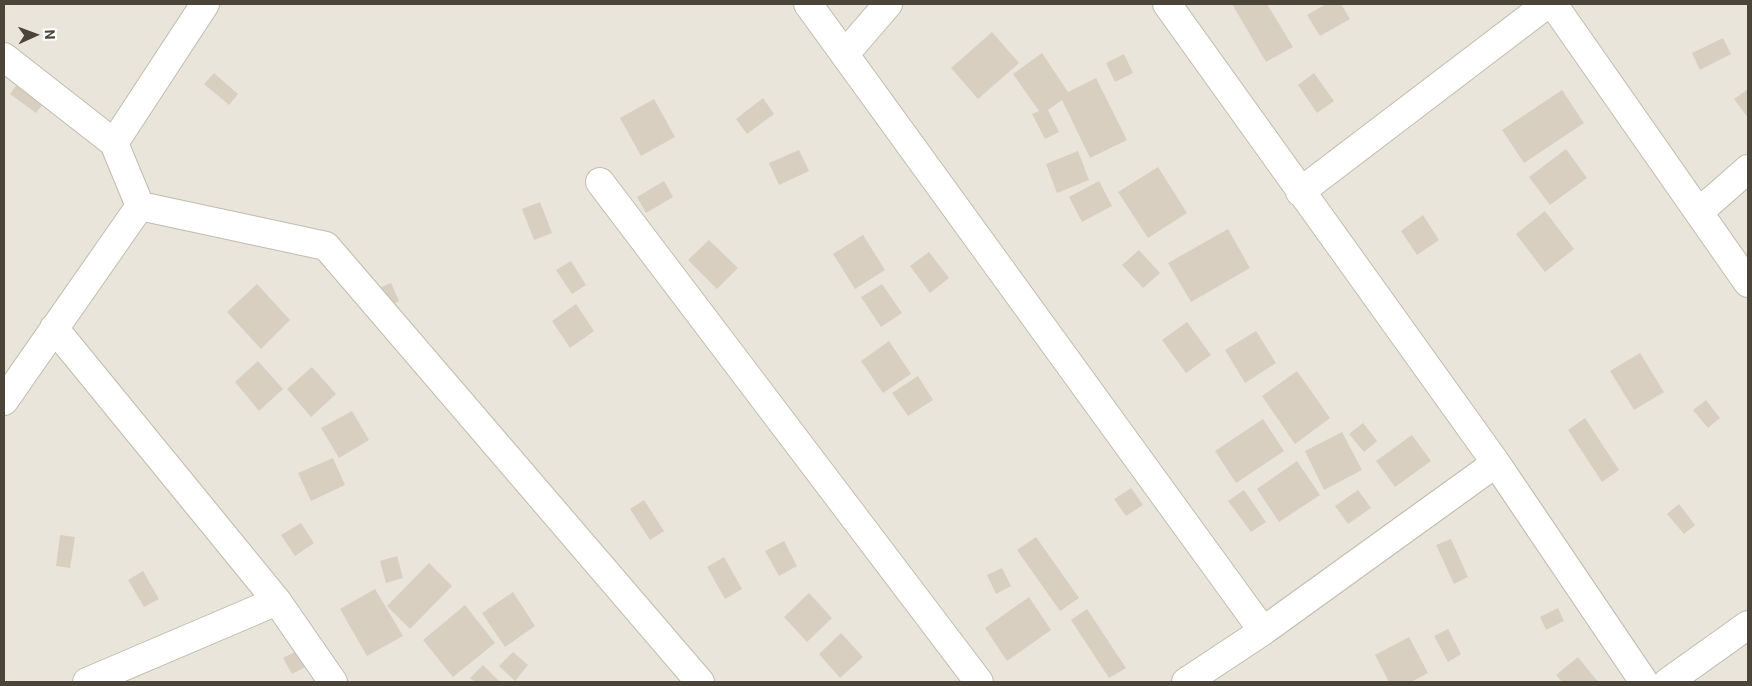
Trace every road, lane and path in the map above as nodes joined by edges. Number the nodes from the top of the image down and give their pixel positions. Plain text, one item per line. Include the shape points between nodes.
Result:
1 (205, 4) edge
2 (808, 4) edge
3 (888, 4) edge
4 (1167, 4) edge
5 (1547, 4) edge
6 (1553, 4) edge
7 (845, 54) junction
8 (4, 57) edge
9 (114, 144) junction
10 (1748, 170) edge
11 (600, 182) dead end
12 (1300, 192) junction
13 (140, 206) junction
14 (1698, 212) junction
15 (1748, 283) edge
16 (54, 328) junction
17 (7, 388) edge
18 (1496, 463) junction
19 (277, 601) junction
20 (1748, 625) edge
21 (1263, 630) junction
22 (87, 682) edge
23 (333, 682) edge
24 (700, 682) edge
25 (979, 682) edge
26 (1186, 682) edge
27 (1644, 682) edge
28 (1668, 682) edge

1 - 9 street
2 - 7 street
3 - 7 street
4 - 12 street
5 - 12 street
6 - 14 street
7 - 21 street
8 - 9 street
9 - 13 street
10 - 14 street
11 - 25 street
12 - 18 street
13 - 16 street
13 - 24 street via 326,246
14 - 15 street
16 - 17 street
16 - 19 street
18 - 21 street
18 - 27 street
19 - 22 street
19 - 23 street
20 - 28 street
21 - 26 street

